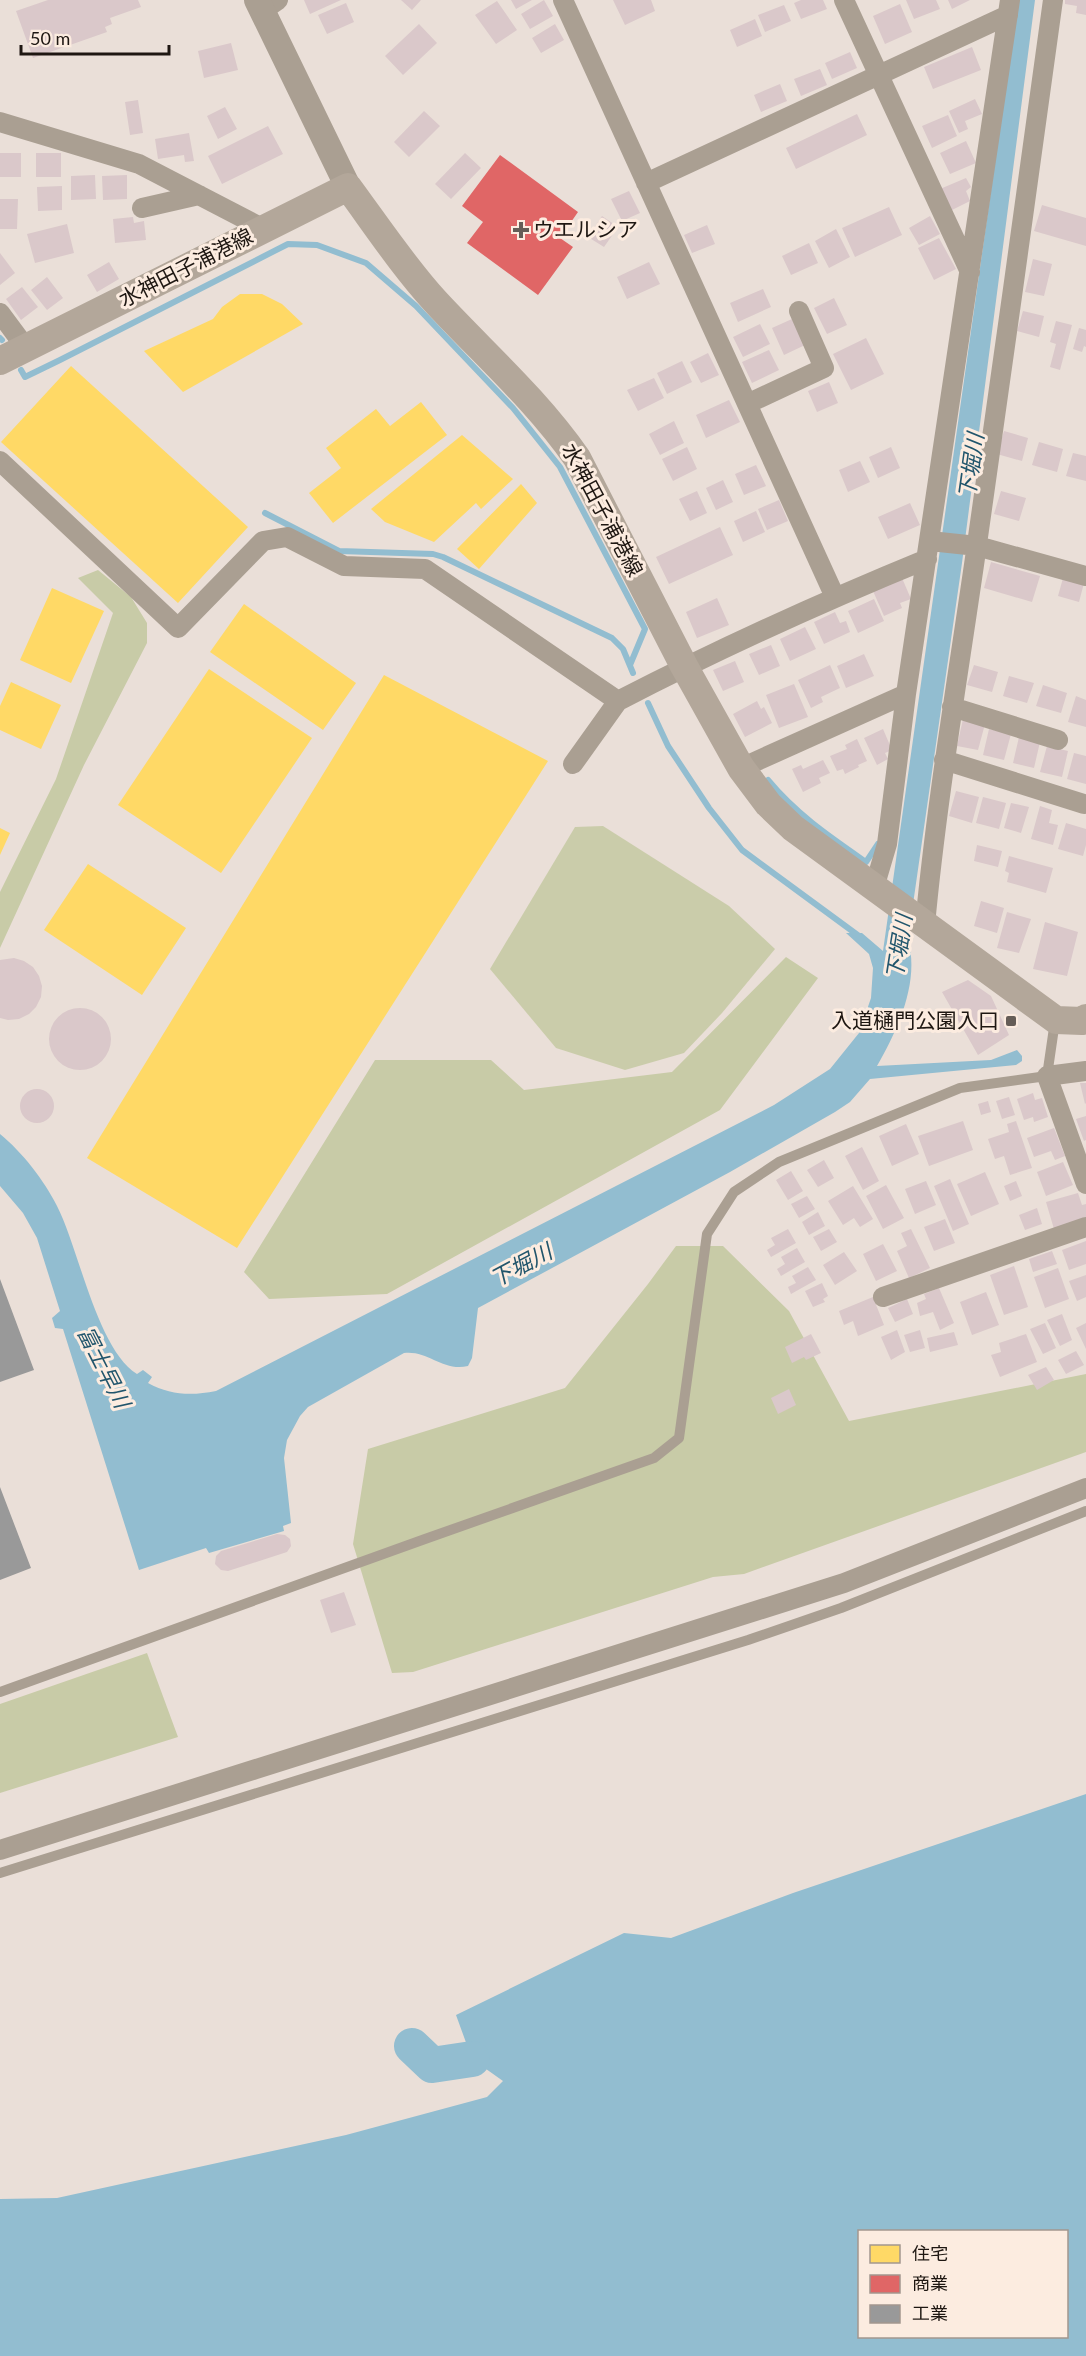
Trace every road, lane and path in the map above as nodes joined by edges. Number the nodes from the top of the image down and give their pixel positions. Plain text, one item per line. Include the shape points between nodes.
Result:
1 (563, 0) edge
2 (844, 0) edge
3 (1053, 0) edge
4 (266, 4) edge
5 (1009, 7) edge
6 (878, 74) junction
7 (0, 122) edge
8 (646, 183) junction
9 (348, 187) junction
10 (199, 195) junction
11 (141, 208) dead end
12 (264, 229) junction
13 (970, 272) junction
14 (799, 311) dead end
15 (0, 313) edge
16 (26, 348) junction
17 (0, 361) edge
18 (747, 404) junction
19 (0, 461) edge
20 (977, 546) junction
21 (928, 550) junction
22 (1086, 576) edge
23 (835, 597) junction
24 (684, 666) junction
25 (906, 694) junction
26 (618, 701) junction
27 (952, 707) junction
28 (1058, 740) dead end
29 (944, 760) junction
30 (573, 764) dead end
31 (741, 768) junction
32 (1084, 804) dead end
33 (880, 892) junction
34 (921, 922) junction
35 (1086, 1018) edge
36 (1056, 1020) junction
37 (1086, 1071) edge
38 (1047, 1076) junction
39 (1086, 1184) edge
40 (1086, 1227) edge
41 (883, 1297) dead end
42 (1086, 1488) edge
43 (1086, 1511) edge
44 (0, 1692) edge
45 (0, 1850) edge
46 (0, 1873) edge

1 - 8 street
2 - 6 street
3 - 20 street
4 - 9 street
5 - 6 street
5 - 13 street
6 - 8 street
6 - 13 street
7 - 10 street via 139,164
8 - 18 street
9 - 12 main road, 水神田子浦港線
9 - 24 main road, 水神田子浦港線 via 434,300 564,439
10 - 11 street
10 - 12 street
12 - 16 main road, 水神田子浦港線
13 - 21 street
14 - 18 street via 824,368
15 - 16 street
16 - 17 main road, 水神田子浦港線
18 - 23 street
19 - 26 street via 178,628 263,541 287,537 344,566 425,569
20 - 21 street
20 - 22 street
20 - 27 street
21 - 23 street
21 - 25 street
23 - 24 street
24 - 26 street
24 - 31 main road, 水神田子浦港線
25 - 31 street
25 - 33 street
26 - 30 street
27 - 28 street
27 - 29 street
29 - 32 street
29 - 34 street
31 - 33 main road, 水神田子浦港線 via 768,804 793,828
33 - 34 main road, 水神田子浦港線
34 - 36 main road, 水神田子浦港線
35 - 36 main road
36 - 38 lane
37 - 38 street
38 - 39 street
38 - 44 lane via 960,1088 779,1162 734,1192 707,1234 679,1438 654,1458
40 - 41 street
42 - 45 street via 844,1583
43 - 46 lane via 841,1608 748,1640

